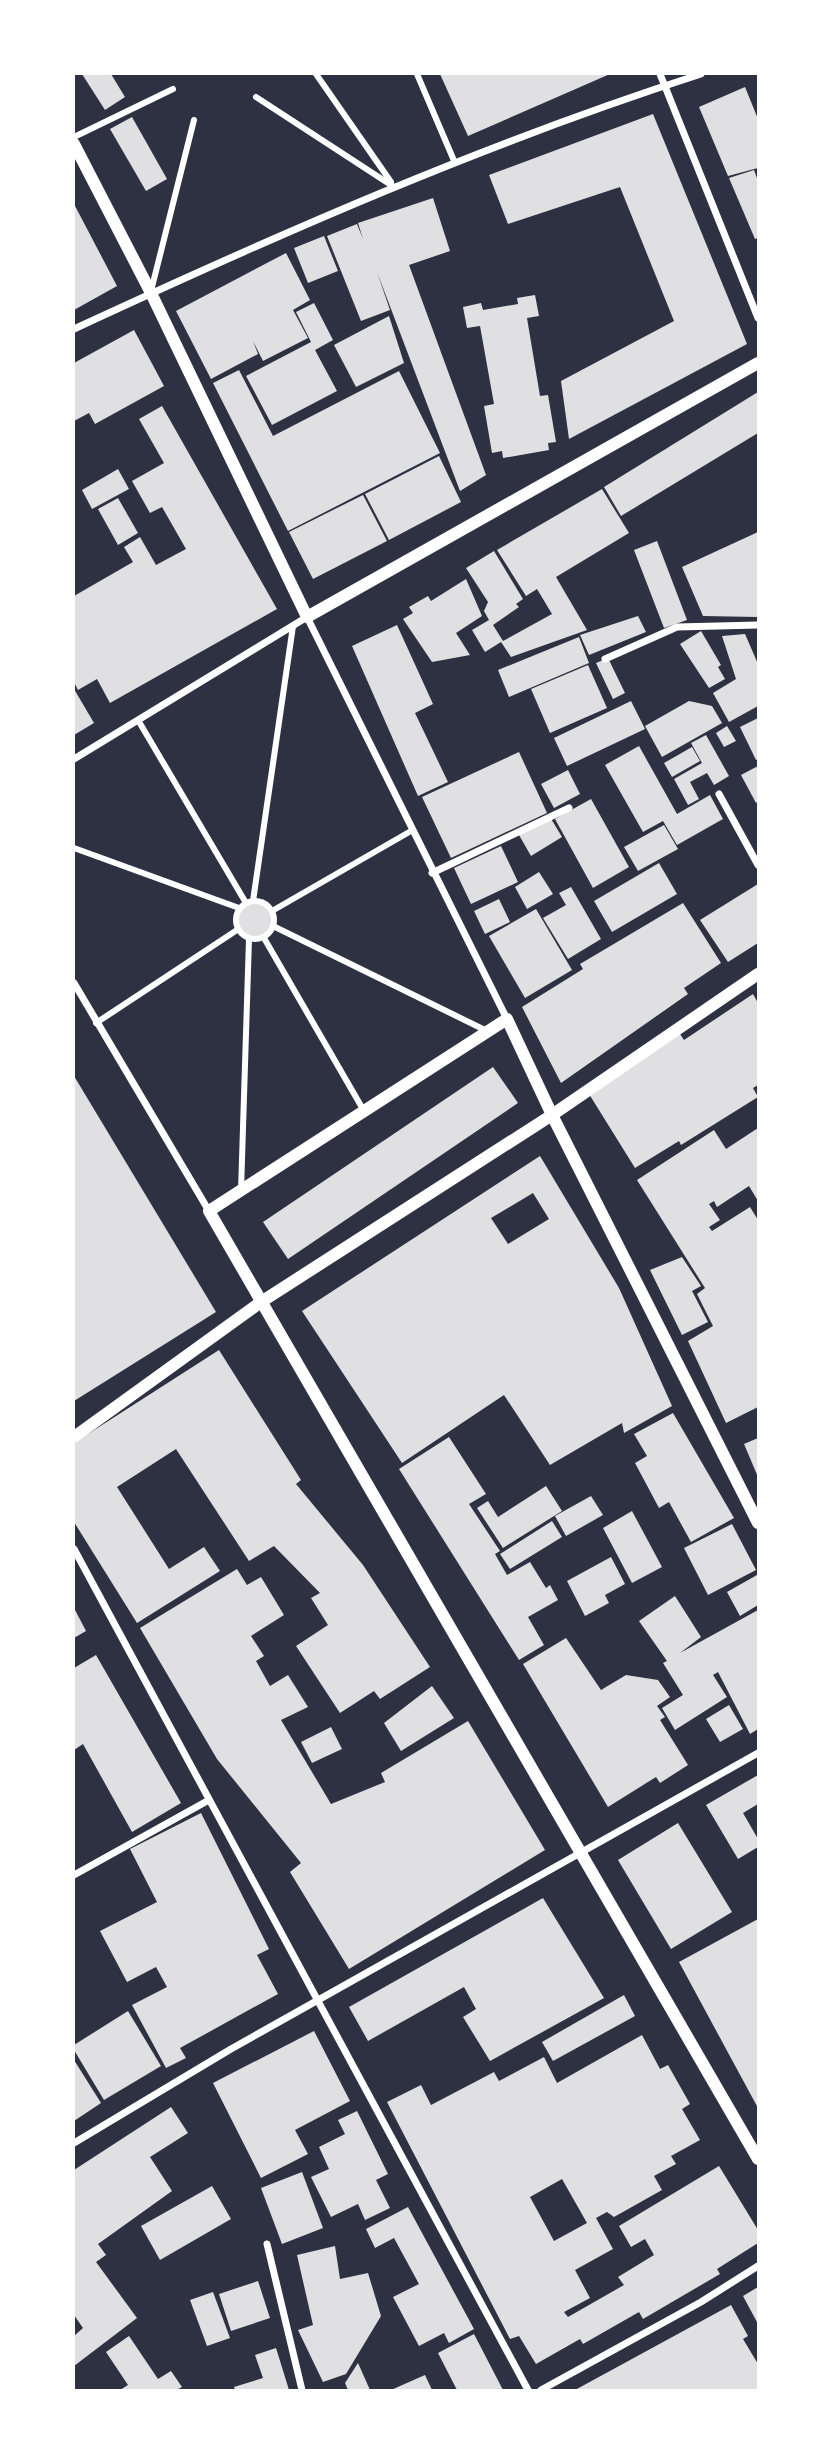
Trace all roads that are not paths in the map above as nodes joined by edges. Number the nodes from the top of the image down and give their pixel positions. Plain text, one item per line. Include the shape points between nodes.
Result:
1 (316, 74) edge
2 (417, 74) edge
3 (660, 74) edge
4 (701, 74) edge
5 (665, 85) junction
6 (173, 89) dead end
7 (256, 97) dead end
8 (194, 120) dead end
9 (74, 137) edge
10 (74, 144) edge
11 (455, 163) junction
12 (394, 187) junction
13 (151, 293) junction
14 (758, 318) edge
15 (74, 329) edge
16 (758, 363) edge
17 (307, 617) junction
18 (758, 625) edge
19 (293, 626) junction
20 (605, 659) dead end
21 (138, 720) junction
22 (74, 759) edge
23 (719, 794) dead end
24 (569, 808) dead end
25 (411, 831) junction
26 (74, 848) edge
27 (758, 865) edge
28 (432, 873) junction
29 (246, 904) junction
30 (272, 911) junction
31 (273, 926) junction
32 (237, 930) junction
33 (264, 938) junction
34 (249, 939) junction
35 (758, 974) edge
36 (74, 983) edge
37 (507, 1019) junction
38 (96, 1023) junction
39 (488, 1032) junction
40 (364, 1111) junction
41 (552, 1115) junction
42 (241, 1193) junction
43 (209, 1211) junction
44 (261, 1302) junction
45 (74, 1437) edge
46 (758, 1523) edge
47 (74, 1549) edge
48 (758, 1753) edge
49 (209, 1800) junction
50 (580, 1855) junction
51 (74, 1875) edge
52 (318, 2002) junction
53 (74, 2143) edge
54 (758, 2159) edge
55 (267, 2244) dead end
56 (758, 2266) edge
57 (302, 2390) edge
58 (528, 2390) edge
59 (541, 2390) edge

1 - 12 street
2 - 11 street
3 - 5 street
4 - 5 street
5 - 11 street
5 - 14 street
6 - 9 street
7 - 12 street
8 - 13 street
10 - 13 street
11 - 12 street
12 - 13 street
13 - 15 street
13 - 17 street
16 - 17 street
17 - 19 street
17 - 25 street
18 - 20 street via 677,627
19 - 21 street
19 - 29 street
21 - 22 street
21 - 29 street
23 - 27 street
24 - 28 street
25 - 28 street
25 - 30 street
26 - 29 street
28 - 37 street
29 - 30 street via 267,905
29 - 32 street via 235,922
30 - 31 street
31 - 33 street
31 - 39 street
32 - 34 street
32 - 38 street
33 - 34 street
33 - 40 street
34 - 42 street
35 - 41 street
36 - 38 street
37 - 39 street
37 - 41 street
38 - 43 street
39 - 40 street
40 - 42 street
41 - 44 street
41 - 46 street
42 - 43 street
43 - 44 street
44 - 45 street
44 - 50 street
47 - 49 street
48 - 50 street
49 - 51 street
49 - 52 street
50 - 52 street
50 - 54 street
52 - 53 street
52 - 58 street
55 - 57 street
56 - 59 street

